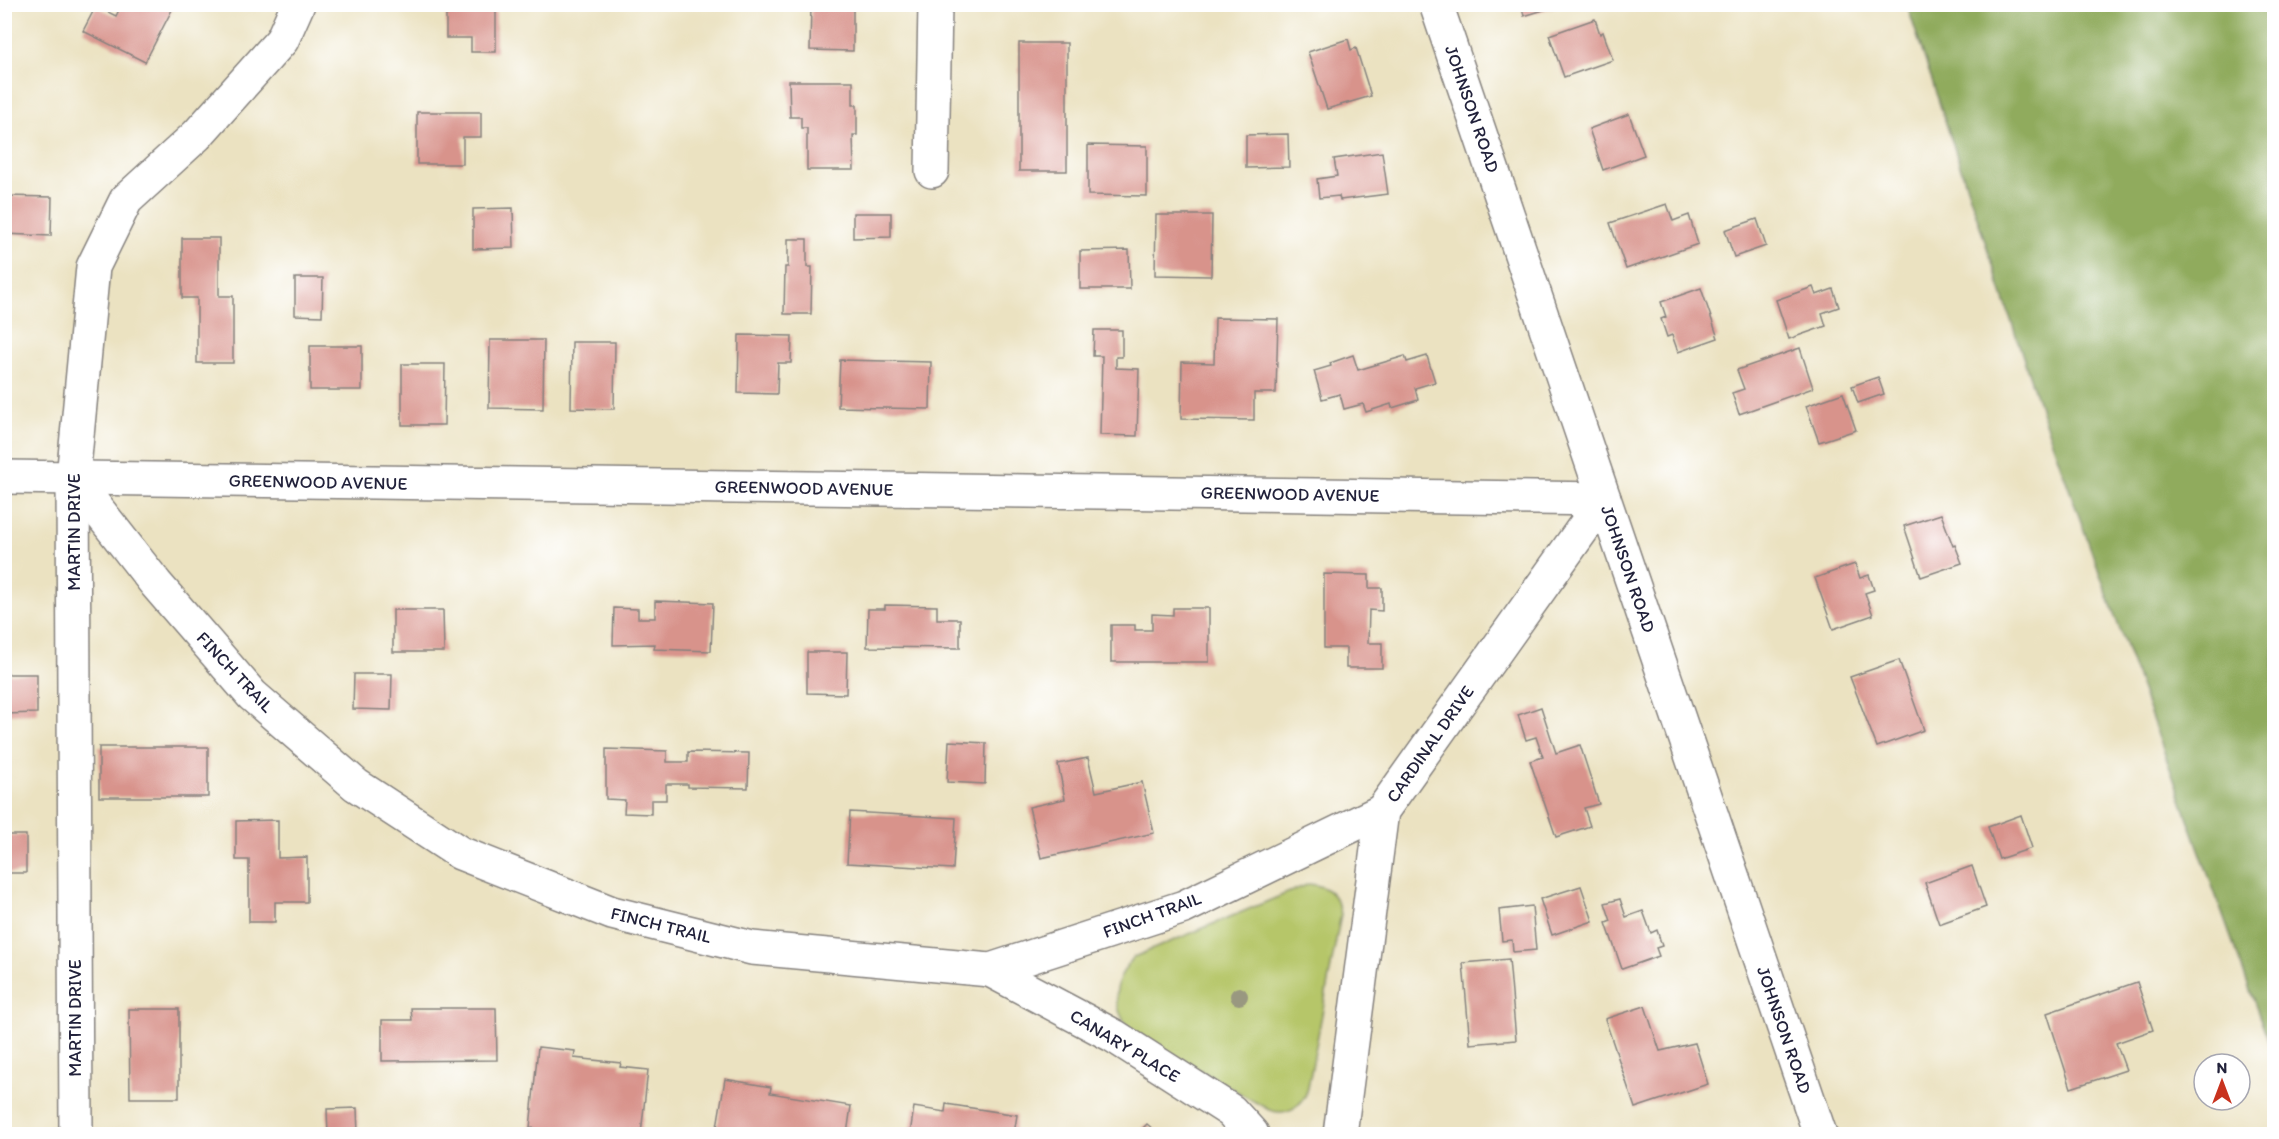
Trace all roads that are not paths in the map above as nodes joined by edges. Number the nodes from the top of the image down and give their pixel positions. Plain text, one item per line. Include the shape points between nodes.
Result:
1 (298, 4) edge
2 (935, 4) edge
3 (1436, 4) edge
4 (932, 171) dead end
5 (4, 477) edge
6 (73, 478) junction
7 (1604, 498) junction
8 (1382, 811) junction
9 (990, 970) junction
10 (76, 1134) edge
11 (1252, 1134) edge
12 (1340, 1134) edge
13 (1820, 1134) edge

1 - 6 street, MARTIN DRIVE via 282,40 197,135 126,200 93,267
2 - 4 street
3 - 7 street, JOHNSON ROAD
5 - 6 street, GREENWOOD AVENUE
6 - 7 street, GREENWOOD AVENUE
6 - 9 street, FINCH TRAIL via 156,584 252,694 356,785 460,853 612,913 752,948
6 - 10 street, MARTIN DRIVE
7 - 8 street, CARDINAL DRIVE
7 - 13 street, JOHNSON ROAD
8 - 9 street, FINCH TRAIL via 1184,907
8 - 12 street, CARDINAL DRIVE
9 - 11 street, CANARY PLACE via 1114,1036 1231,1111

